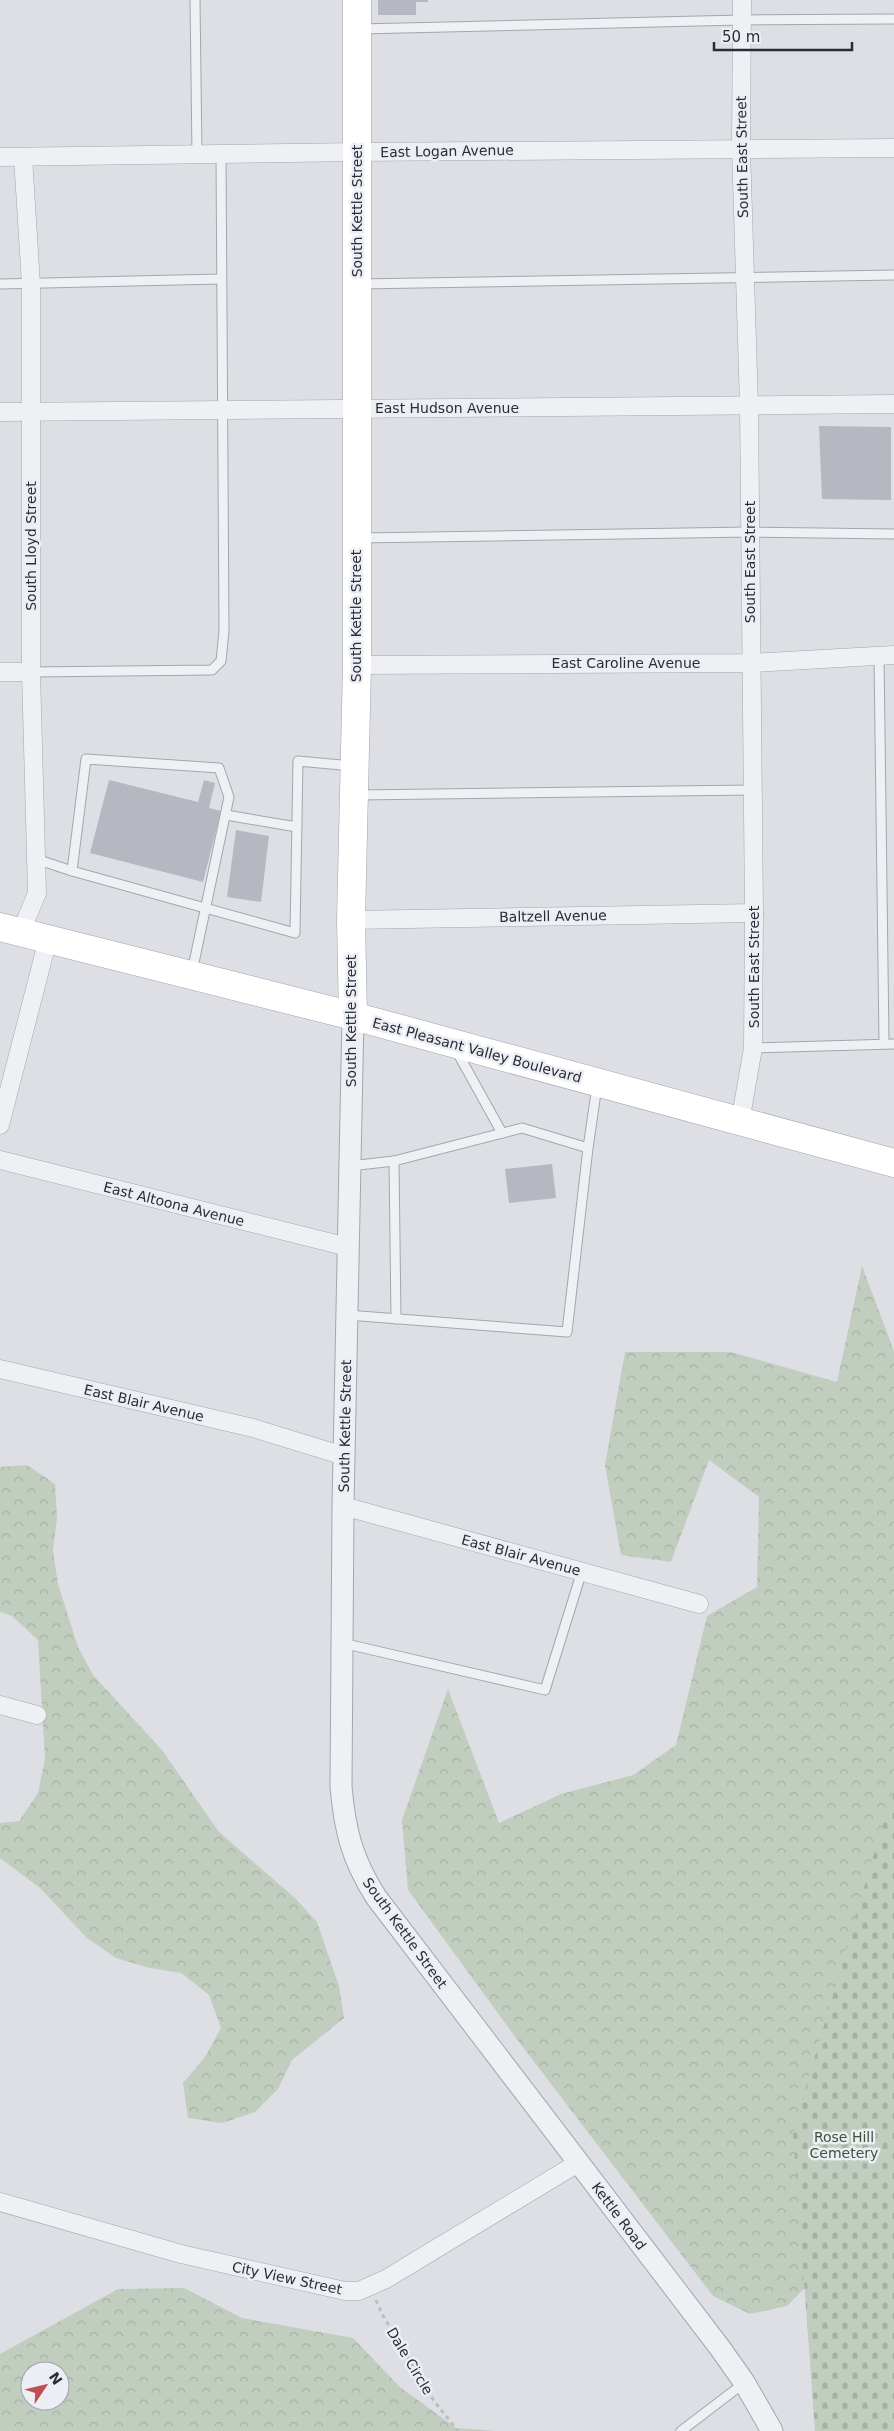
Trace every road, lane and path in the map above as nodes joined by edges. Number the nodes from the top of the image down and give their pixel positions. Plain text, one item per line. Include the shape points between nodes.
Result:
1 (195, 0) edge
2 (357, 0) edge
3 (742, 0) edge
4 (894, 19) edge
5 (742, 20) junction
6 (357, 29) junction
7 (741, 148) junction
8 (894, 148) edge
9 (357, 152) junction
10 (197, 154) junction
11 (221, 154) junction
12 (23, 157) junction
13 (0, 158) edge
14 (894, 275) edge
15 (745, 277) junction
16 (221, 279) junction
17 (0, 284) edge
18 (31, 284) junction
19 (356, 284) junction
20 (894, 404) edge
21 (749, 406) junction
22 (356, 408) junction
23 (222, 411) junction
24 (0, 412) edge
25 (32, 412) junction
26 (750, 532) junction
27 (894, 534) edge
28 (356, 538) junction
29 (887, 655) edge
30 (751, 663) junction
31 (357, 665) junction
32 (0, 672) edge
33 (31, 672) junction
34 (354, 766) junction
35 (752, 790) junction
36 (354, 796) junction
37 (226, 816) junction
38 (297, 827) junction
39 (36, 860) junction
40 (72, 871) junction
41 (207, 909) junction
42 (754, 913) junction
43 (351, 920) junction
44 (10, 929) edge
45 (48, 939) junction
46 (191, 975) junction
47 (353, 1016) junction
48 (452, 1043) junction
49 (884, 1043) junction
50 (894, 1044) edge
51 (754, 1048) junction
52 (598, 1083) junction
53 (740, 1122) junction
54 (0, 1125) edge
55 (502, 1133) junction
56 (588, 1148) junction
57 (0, 1160) edge
58 (394, 1161) junction
59 (894, 1163) edge
60 (350, 1166) junction
61 (348, 1247) junction
62 (347, 1315) junction
63 (396, 1319) junction
64 (0, 1369) edge
65 (344, 1456) junction
66 (343, 1506) junction
67 (582, 1571) junction
68 (699, 1604) dead end
69 (342, 1643) junction
70 (0, 1706) edge
71 (37, 1715) dead end
72 (459, 2006) joint
73 (578, 2163) junction
74 (0, 2202) edge
75 (370, 2287) junction
76 (744, 2382) junction
77 (458, 2431) edge
78 (681, 2431) edge
79 (772, 2431) edge

1 - 10 lane
2 - 6 main road, South Kettle Street
3 - 5 street, South East Street
4 - 5 lane
5 - 6 lane
5 - 7 street, South East Street
6 - 9 main road, South Kettle Street
7 - 8 street, East Logan Avenue
7 - 9 street, East Logan Avenue
7 - 15 street, South East Street
9 - 11 street, East Logan Avenue
9 - 19 main road, South Kettle Street
10 - 11 street, East Logan Avenue
10 - 12 street, East Logan Avenue
11 - 16 lane
12 - 13 street, East Logan Avenue
12 - 18 street, South Lloyd Street
14 - 15 lane
15 - 19 lane
15 - 21 street, South East Street
16 - 18 lane
16 - 23 lane
17 - 18 lane
18 - 25 street, South Lloyd Street
19 - 22 main road, South Kettle Street
20 - 21 street, East Hudson Avenue
21 - 22 street, East Hudson Avenue
21 - 26 street, South East Street
22 - 23 street, East Hudson Avenue
22 - 28 main road, South Kettle Street
23 - 25 street, East Hudson Avenue
23 - 33 lane via 224,631 221,661 212,670
24 - 25 street, East Hudson Avenue
25 - 33 street, South Lloyd Street
26 - 27 lane
26 - 28 lane
26 - 30 street, South East Street
28 - 31 main road, South Kettle Street
29 - 30 street, East Caroline Avenue
29 - 49 lane
30 - 31 street, East Caroline Avenue
30 - 35 street, South East Street
31 - 34 main road, South Kettle Street
32 - 33 street
33 - 39 street, South Lloyd Street
34 - 36 main road, South Kettle Street
34 - 38 lane via 298,761
35 - 36 lane
35 - 42 street, South East Street
36 - 43 main road, South Kettle Street
37 - 38 lane
37 - 40 lane via 230,797 219,768 86,759
37 - 41 lane
38 - 41 lane via 295,933
39 - 40 lane
39 - 44 street, South Lloyd Street via 37,893
40 - 41 lane
41 - 46 lane
42 - 43 street, Baltzell Avenue
42 - 51 street, South East Street
43 - 47 main road, South Kettle Street
44 - 45 main road, East Pleasant Valley Boulevard
45 - 46 main road, East Pleasant Valley Boulevard
45 - 54 street
46 - 47 main road, East Pleasant Valley Boulevard
47 - 48 main road, East Pleasant Valley Boulevard
47 - 60 street, South Kettle Street
48 - 52 main road, East Pleasant Valley Boulevard
48 - 55 lane
49 - 50 lane
49 - 51 lane
51 - 53 street, South East Street
52 - 53 main road, East Pleasant Valley Boulevard
52 - 56 lane
53 - 59 main road, East Pleasant Valley Boulevard
55 - 56 lane via 522,1128
55 - 58 lane
56 - 63 lane via 567,1332
57 - 61 street, East Altoona Avenue
58 - 60 lane
58 - 63 lane
60 - 61 street, South Kettle Street
61 - 62 street, South Kettle Street
62 - 63 lane
62 - 65 street, South Kettle Street
64 - 65 street, East Blair Avenue via 253,1428
65 - 66 street, South Kettle Street
66 - 67 street, East Blair Avenue
66 - 69 street, South Kettle Street
67 - 68 street, East Blair Avenue
67 - 69 lane via 545,1690
69 - 72 street, South Kettle Street via 342,1787 351,1848 376,1897
70 - 71 street
72 - 73 street, Kettle Road
73 - 75 street, City View Street
73 - 76 street, Kettle Road
74 - 75 street, City View Street via 181,2254 266,2274 345,2291
75 - 77 path, Dale Circle via 382,2314 434,2401
76 - 78 lane
76 - 79 street, Kettle Road

